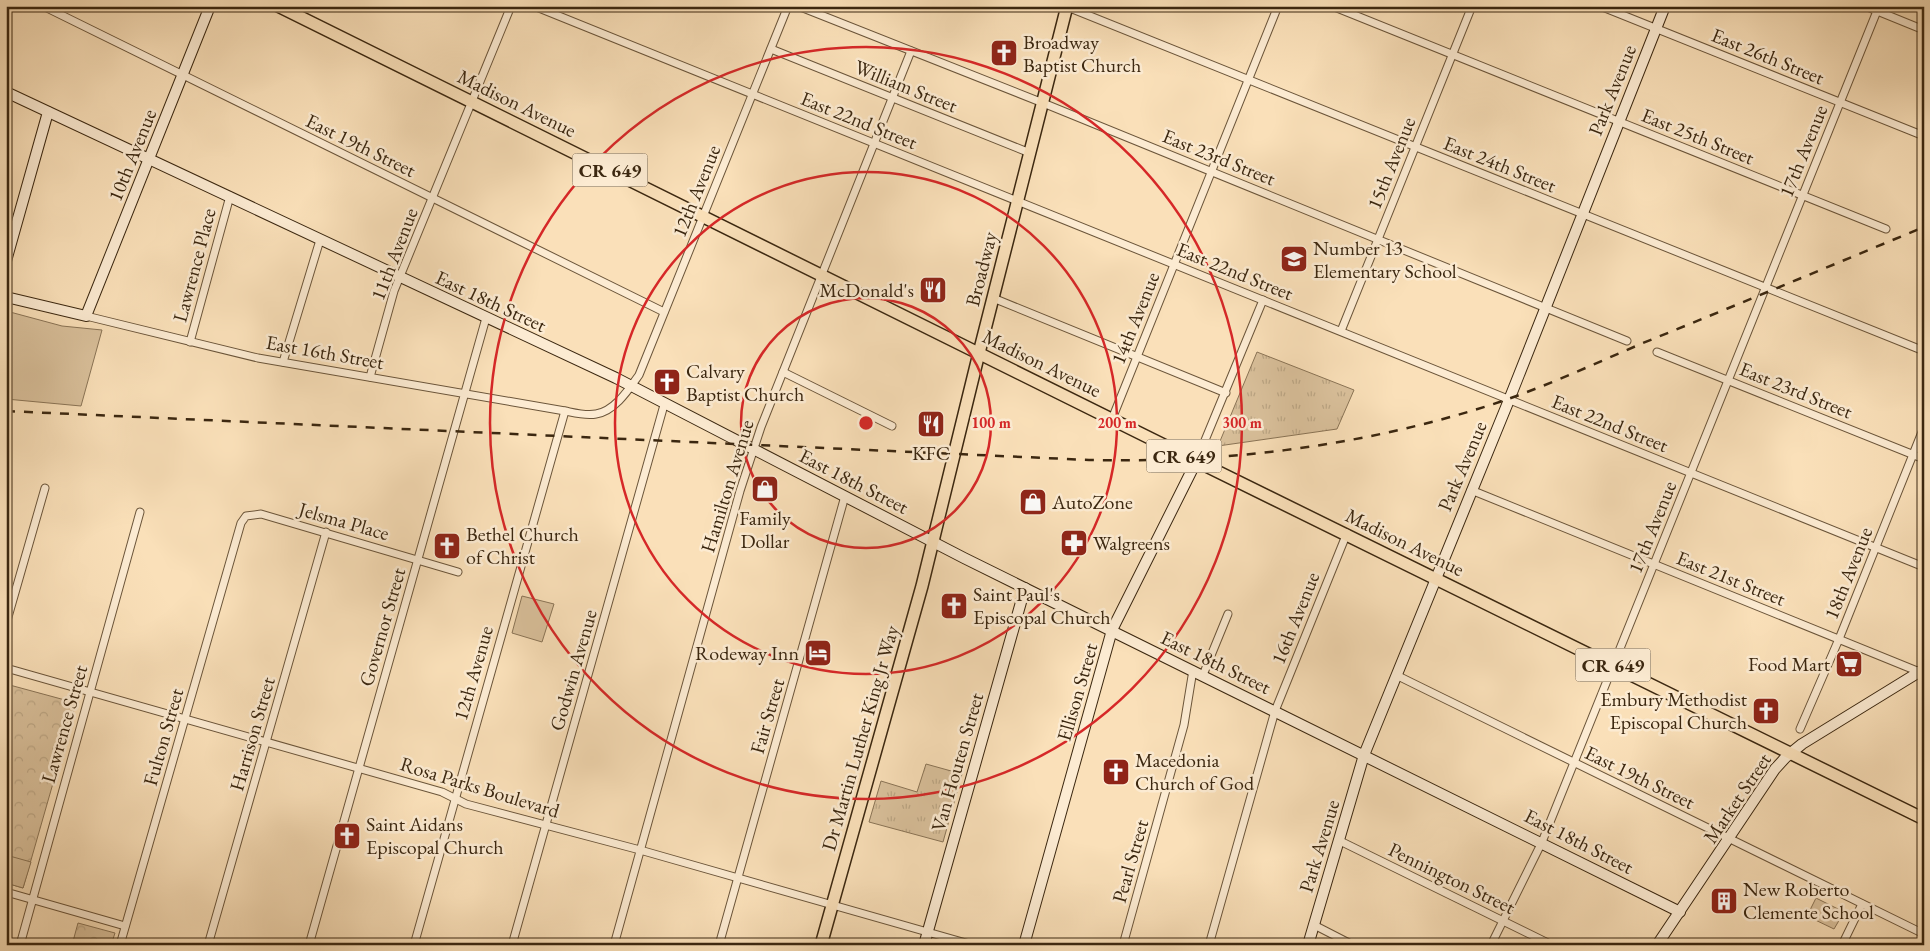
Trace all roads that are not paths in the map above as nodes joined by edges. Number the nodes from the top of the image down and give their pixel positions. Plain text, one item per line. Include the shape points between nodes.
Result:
1 (43, 6) edge
2 (210, 6) edge
3 (278, 6) edge
4 (510, 6) edge
5 (534, 6) edge
6 (788, 6) edge
7 (798, 6) edge
8 (1278, 6) edge
9 (1332, 6) edge
10 (1472, 6) edge
11 (1600, 6) edge
12 (1665, 6) edge
13 (1866, 6) edge
14 (1066, 7) edge
15 (1878, 9) edge
16 (1656, 29) junction
17 (1924, 30) edge
18 (771, 49) junction
19 (912, 51) junction
20 (1452, 54) junction
21 (182, 75) junction
22 (1248, 80) junction
23 (6, 92) edge
24 (752, 94) junction
25 (892, 99) junction
26 (472, 102) junction
27 (1043, 103) junction
28 (1840, 103) junction
29 (48, 112) junction
30 (1619, 121) junction
31 (1924, 136) edge
32 (874, 144) junction
33 (1415, 147) junction
34 (1030, 153) junction
35 (149, 159) junction
36 (1211, 172) junction
37 (1803, 195) junction
38 (230, 196) junction
39 (432, 199) junction
40 (1017, 201) junction
41 (1581, 214) junction
42 (704, 216) junction
43 (1886, 229) dead end
44 (1378, 238) junction
45 (320, 240) junction
46 (6, 261) edge
47 (1174, 264) junction
48 (822, 274) junction
49 (400, 278) junction
50 (1766, 289) junction
51 (6, 297) edge
52 (993, 298) junction
53 (1262, 300) junction
54 (1545, 306) junction
55 (664, 312) junction
56 (86, 316) junction
57 (486, 318) junction
58 (1341, 331) junction
59 (1627, 341) dead end
60 (190, 342) junction
61 (1924, 351) edge
62 (1657, 352) dead end
63 (979, 353) junction
64 (1137, 356) junction
65 (283, 362) junction
66 (783, 372) junction
67 (370, 377) junction
68 (1729, 380) junction
69 (631, 387) junction
70 (1226, 393) junction
71 (465, 394) junction
72 (1509, 400) junction
73 (664, 405) junction
74 (565, 411) junction
75 (1112, 418) junction
76 (892, 426) dead end
77 (1924, 427) edge
78 (754, 450) junction
79 (1913, 455) junction
80 (1924, 459) edge
81 (1196, 462) junction
82 (1691, 472) junction
83 (45, 488) dead end
84 (1471, 490) junction
85 (845, 496) junction
86 (140, 512) dead end
87 (326, 532) junction
88 (1347, 533) junction
89 (236, 538) joint
90 (932, 541) junction
91 (1876, 547) junction
92 (418, 560) junction
93 (1654, 564) junction
94 (1924, 566) edge
95 (458, 572) dead end
96 (1436, 578) junction
97 (1025, 588) junction
98 (1228, 614) dead end
99 (6, 624) edge
100 (1112, 630) junction
101 (1839, 639) junction
102 (1613, 666) junction
103 (6, 668) edge
104 (1922, 671) edge
105 (1198, 672) junction
106 (1396, 675) junction
107 (90, 692) junction
108 (1275, 711) junction
109 (185, 720) junction
110 (1800, 729) dead end
111 (267, 743) junction
112 (1791, 753) junction
113 (1364, 755) junction
114 (1574, 763) junction
115 (359, 769) junction
116 (455, 799) junction
117 (1924, 818) edge
118 (546, 824) junction
119 (1730, 838) junction
120 (1338, 840) junction
121 (1542, 842) junction
122 (640, 850) junction
123 (738, 878) junction
124 (6, 892) edge
125 (32, 900) junction
126 (832, 904) junction
127 (1862, 904) junction
128 (1680, 912) junction
129 (1503, 921) junction
130 (1314, 925) junction
131 (126, 926) junction
132 (928, 932) junction
133 (1924, 934) edge
134 (20, 945) edge
135 (120, 945) edge
136 (208, 945) edge
137 (309, 945) edge
138 (414, 945) edge
139 (512, 945) edge
140 (614, 945) edge
141 (719, 945) edge
142 (821, 945) edge
143 (924, 945) edge
144 (973, 945) edge
145 (1024, 945) edge
146 (1123, 945) edge
147 (1209, 945) edge
148 (1308, 945) edge
149 (1352, 945) edge
150 (1491, 945) edge
151 (1552, 945) edge
152 (1657, 945) edge
153 (1842, 945) edge

1 - 21 street, East 19th Street
2 - 21 street, 10th Avenue
3 - 26 main road, Madison Avenue / CR 649
4 - 26 street, 11th Avenue
5 - 24 street, East 22nd Street
6 - 18 street, 12th Avenue
7 - 19 street, East 23rd Street
8 - 22 street, 14th Avenue
9 - 20 street, East 25th Street
10 - 20 street, 15th Avenue
11 - 16 street, East 26th Street
12 - 16 street, Park Avenue
13 - 15 street
14 - 22 street, East 24th Street
14 - 27 main road, Broadway
15 - 17 street
15 - 28 street, 17th Avenue
16 - 28 street, East 26th Street
16 - 30 street, Park Avenue
18 - 24 street, 12th Avenue
18 - 25 street, William Street
19 - 25 street, Hamilton Avenue
19 - 27 street, East 23rd Street
20 - 30 street, East 25th Street
20 - 33 street, 15th Avenue
21 - 35 street, 10th Avenue
21 - 39 street, East 19th Street
22 - 33 street, East 24th Street
22 - 36 street, 14th Avenue
23 - 29 street, East 18th Street
24 - 32 street, East 22nd Street
24 - 42 street, 12th Avenue
25 - 32 street, Hamilton Avenue
25 - 34 street, William Street
26 - 39 street, 11th Avenue
26 - 42 main road, Madison Avenue / CR 649
27 - 34 main road, Broadway
27 - 36 street, East 23rd Street
28 - 31 street, East 26th Street
28 - 37 street, 17th Avenue
29 - 35 street, East 18th Street
29 - 46 street
30 - 37 street, East 25th Street
30 - 41 street, Park Avenue
32 - 40 street, East 22nd Street
32 - 48 street, Hamilton Avenue
33 - 41 street, East 24th Street
33 - 44 street, 15th Avenue
34 - 40 main road, Broadway
35 - 38 street, East 18th Street
35 - 56 street, 10th Avenue
36 - 44 street, East 23rd Street
36 - 47 street, 14th Avenue
37 - 43 street, East 25th Street
37 - 50 street, 17th Avenue
38 - 45 street, East 18th Street
38 - 60 street, Lawrence Place
39 - 49 street, 11th Avenue
39 - 55 street, East 19th Street
40 - 47 street, East 22nd Street
40 - 52 main road, Broadway
41 - 50 street, East 24th Street
41 - 54 street, Park Avenue
42 - 48 main road, Madison Avenue / CR 649
42 - 55 street, 12th Avenue
44 - 54 street, East 23rd Street
44 - 58 street, 15th Avenue
45 - 49 street, East 18th Street
45 - 65 street
47 - 53 street, East 22nd Street
47 - 64 street, 14th Avenue
48 - 63 main road, Madison Avenue / CR 649
48 - 66 street, Hamilton Avenue
49 - 57 street, East 18th Street
49 - 67 street, 11th Avenue
50 - 61 street, East 24th Street
50 - 68 street, 17th Avenue
51 - 56 street, East 16th Street
52 - 63 main road, Broadway
52 - 64 street
53 - 58 street, East 22nd Street
53 - 70 street
54 - 59 street, East 23rd Street
54 - 72 street, Park Avenue
55 - 69 street, 12th Avenue
56 - 60 street, East 16th Street
57 - 69 street, East 18th Street
57 - 71 street, Governor Street
58 - 72 street, East 22nd Street
60 - 65 street, East 16th Street
62 - 68 street, East 23rd Street
63 - 75 main road, Madison Avenue / CR 649
63 - 90 main road, Broadway
64 - 70 street
64 - 75 street, 14th Avenue
65 - 67 street, East 16th Street
66 - 76 street
66 - 78 street, Hamilton Avenue
67 - 71 street, East 16th Street
68 - 79 street, East 23rd Street
68 - 82 street, 17th Avenue
69 - 73 street, East 18th Street
69 - 74 street, East 16th Street via 604,412
70 - 81 street
71 - 74 street, East 16th Street
71 - 92 street, Governor Street
72 - 82 street, East 22nd Street
72 - 84 street, Park Avenue
73 - 78 street, East 18th Street
73 - 118 street, Godwin Avenue
74 - 116 street, 12th Avenue
75 - 81 main road, Madison Avenue / CR 649
77 - 79 street, 18th Avenue
78 - 85 street, East 18th Street
78 - 122 street, Hamilton Avenue
79 - 80 street, East 23rd Street
79 - 91 street, 18th Avenue
81 - 88 main road, Madison Avenue / CR 649
81 - 100 street, Ellison Street
82 - 91 street, East 22nd Street
82 - 93 street, 17th Avenue
83 - 99 street
84 - 93 street, East 21st Street
84 - 96 street, Park Avenue
85 - 90 street, East 18th Street
85 - 123 street, Fair Street
86 - 107 street, Lawrence Street
87 - 89 street, Jelsma Place via 252,514 241,522
87 - 92 street, Jelsma Place
87 - 111 street, Harrison Street
88 - 96 main road, Madison Avenue / CR 649
88 - 108 street, 16th Avenue
89 - 109 street, Fulton Street
90 - 97 street, East 18th Street
90 - 126 main road, Dr Martin Luther King Jr Way
91 - 94 street, East 22nd Street
91 - 101 street, 18th Avenue
92 - 95 street, Jelsma Place
92 - 115 street, Governor Street
93 - 101 street, East 21st Street
93 - 102 street, 17th Avenue
96 - 102 main road, Madison Avenue / CR 649
96 - 106 street, Park Avenue
97 - 100 street, East 18th Street
97 - 132 street, Van Houten Street
98 - 105 street
100 - 105 street, East 18th Street
100 - 145 street, Ellison Street
101 - 104 street, East 21st Street
101 - 110 street, 18th Avenue
102 - 112 main road, Madison Avenue / CR 649
102 - 114 street, 17th Avenue
103 - 107 street, Rosa Parks Boulevard
104 - 112 street, Market Street
105 - 108 street, East 18th Street
105 - 146 street, Pearl Street
106 - 113 street, Park Avenue
106 - 114 street, East 19th Street
107 - 109 street, Rosa Parks Boulevard
107 - 125 street, Lawrence Street
108 - 113 street, East 18th Street
108 - 147 street, 16th Avenue
109 - 111 street, Rosa Parks Boulevard
109 - 131 street, Fulton Street
111 - 115 street, Rosa Parks Boulevard
111 - 136 street, Harrison Street
112 - 117 main road, Madison Avenue / CR 649
112 - 119 street, Market Street via 1775,769
113 - 120 street, Park Avenue
113 - 121 street, East 18th Street
114 - 119 street, East 19th Street
114 - 121 street, 17th Avenue
115 - 116 street, Rosa Parks Boulevard via 442,792
115 - 137 street, Governor Street
116 - 118 street, Rosa Parks Boulevard
116 - 138 street, 12th Avenue
118 - 122 street, Rosa Parks Boulevard
118 - 139 street, Godwin Avenue
119 - 127 street, East 19th Street
119 - 128 street, Market Street
120 - 129 street, Pennington Street
120 - 130 street, Park Avenue
121 - 128 street, East 18th Street
121 - 129 street, 17th Avenue
122 - 123 street, Rosa Parks Boulevard
122 - 140 street, Hamilton Avenue
123 - 126 street, Rosa Parks Boulevard
123 - 141 street, Fair Street
124 - 125 street
125 - 131 street
125 - 134 street, Lawrence Street
126 - 132 street, Rosa Parks Boulevard
126 - 142 main road, Dr Martin Luther King Jr Way
127 - 133 street, East 19th Street
127 - 153 street
128 - 152 street, Market Street
129 - 150 street, 17th Avenue
129 - 151 street, Pennington Street
130 - 148 street, Park Avenue
130 - 149 street
131 - 135 street, Fulton Street
132 - 143 street, Van Houten Street
132 - 144 street, Rosa Parks Boulevard

